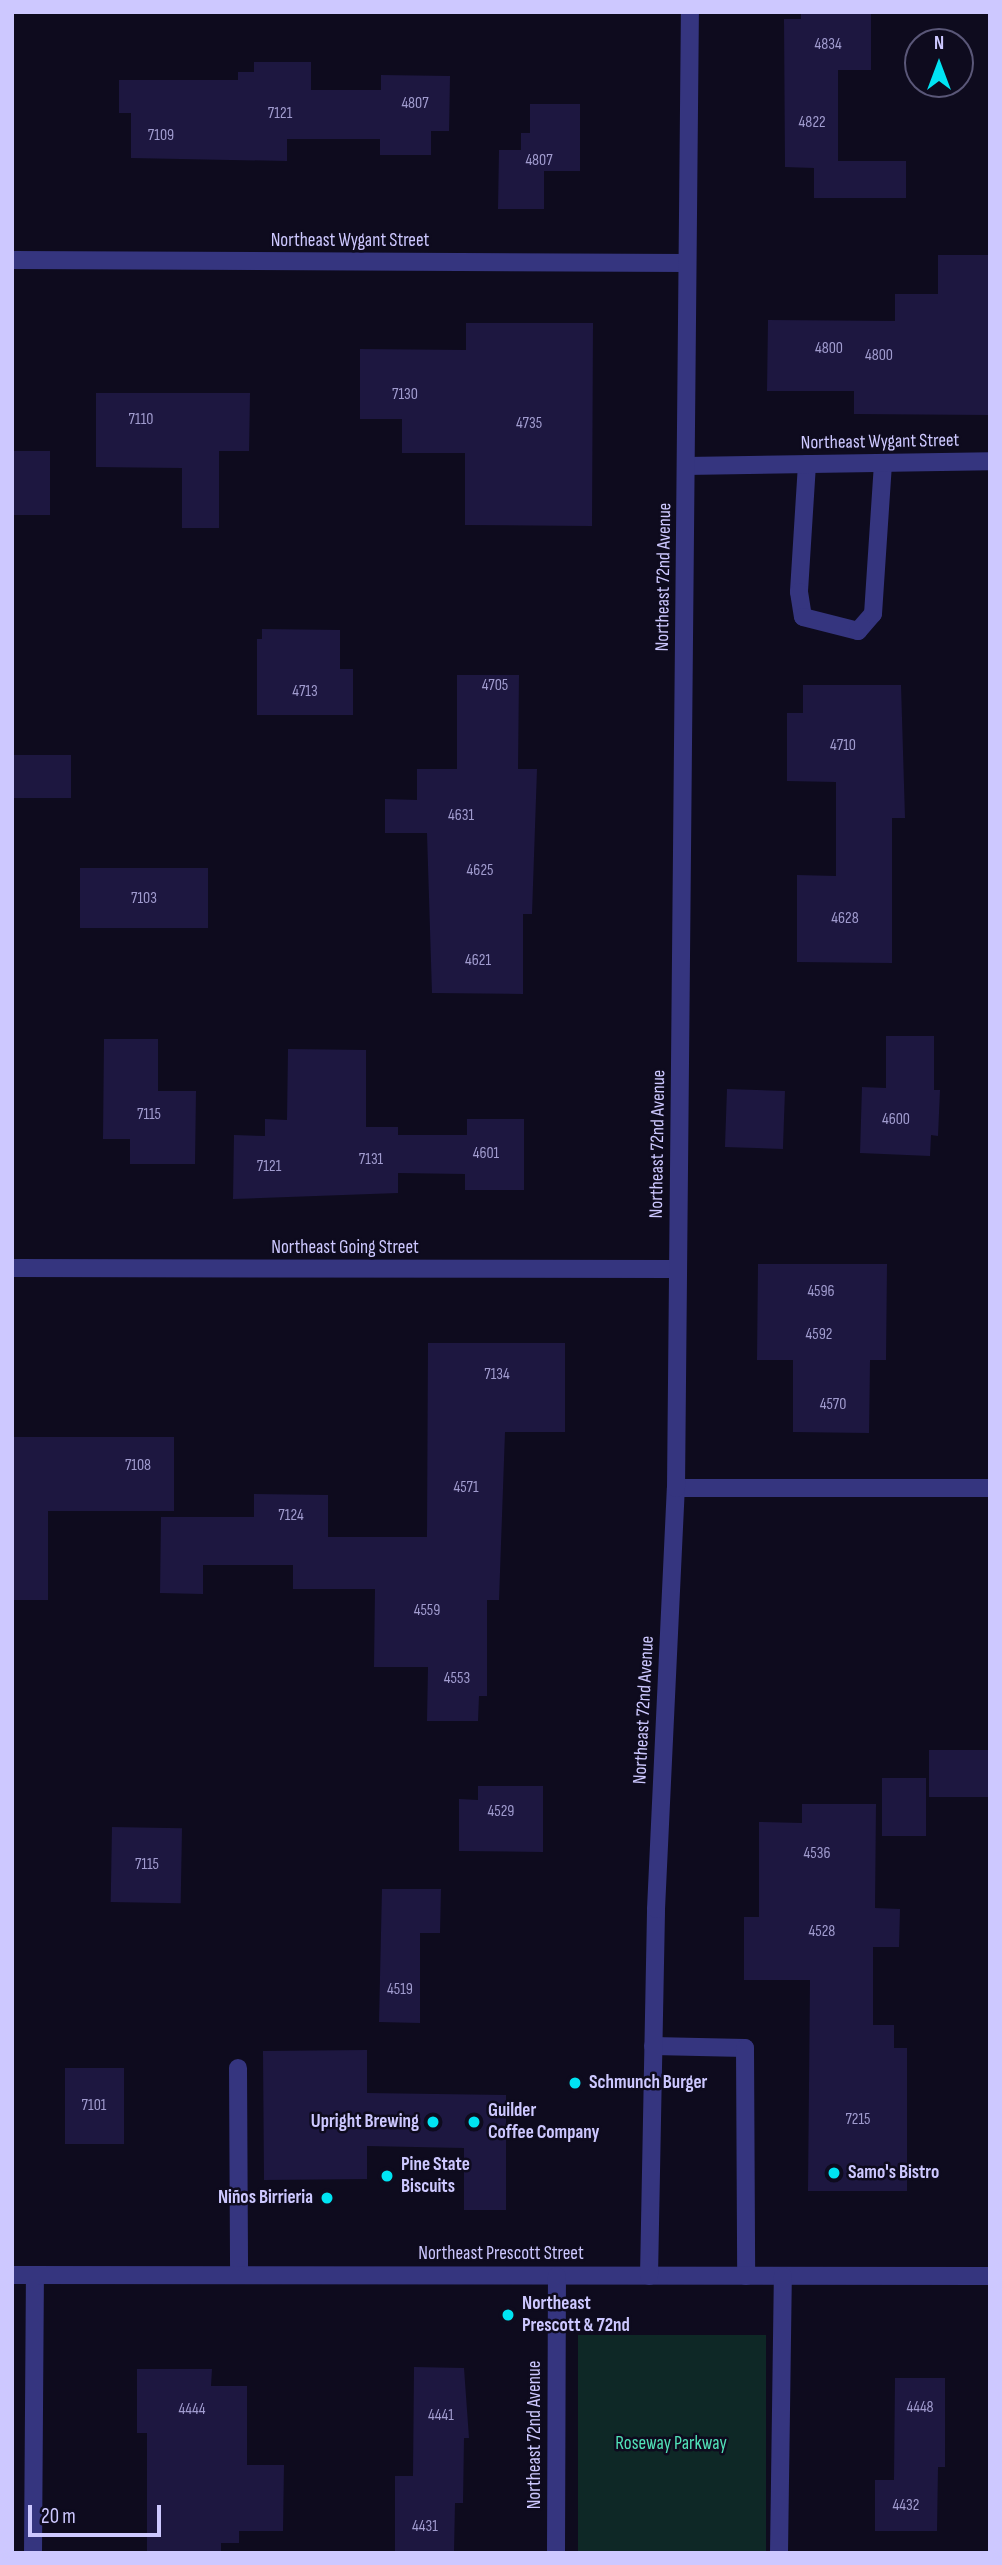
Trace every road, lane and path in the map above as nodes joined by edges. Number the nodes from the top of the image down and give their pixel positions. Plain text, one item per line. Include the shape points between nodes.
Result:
1 (690, 12) edge
2 (12, 260) edge
3 (687, 264) junction
4 (990, 461) edge
5 (883, 463) junction
6 (807, 464) junction
7 (686, 466) junction
8 (12, 1268) edge
9 (678, 1269) junction
10 (676, 1488) junction
11 (990, 1488) edge
12 (653, 2046) junction
13 (238, 2068) dead end
14 (12, 2275) edge
15 (35, 2275) junction
16 (239, 2275) junction
17 (557, 2276) junction
18 (649, 2276) junction
19 (746, 2276) junction
20 (783, 2276) junction
21 (990, 2276) edge
22 (33, 2553) edge
23 (556, 2553) edge
24 (779, 2553) edge

1 - 3 street, Northeast 72nd Avenue
2 - 3 street, Northeast Wygant Street
3 - 7 street, Northeast 72nd Avenue
4 - 5 street, Northeast Wygant Street
5 - 6 street, Northeast Wygant Street
5 - 6 street via 873,614 858,631 803,617 799,592
6 - 7 street, Northeast Wygant Street
7 - 9 street, Northeast 72nd Avenue
8 - 9 street, Northeast Going Street
9 - 10 street, Northeast 72nd Avenue
10 - 11 street
10 - 12 street, Northeast 72nd Avenue
12 - 18 street, Northeast 72nd Avenue
12 - 19 street via 745,2048
13 - 16 street
14 - 15 street, Northeast Prescott Street
15 - 16 street, Northeast Prescott Street
15 - 22 street
16 - 17 street, Northeast Prescott Street
17 - 18 street, Northeast Prescott Street
17 - 23 street, Northeast 72nd Avenue
18 - 19 street, Northeast Prescott Street
19 - 20 street, Northeast Prescott Street
20 - 21 street, Northeast Prescott Street
20 - 24 street

